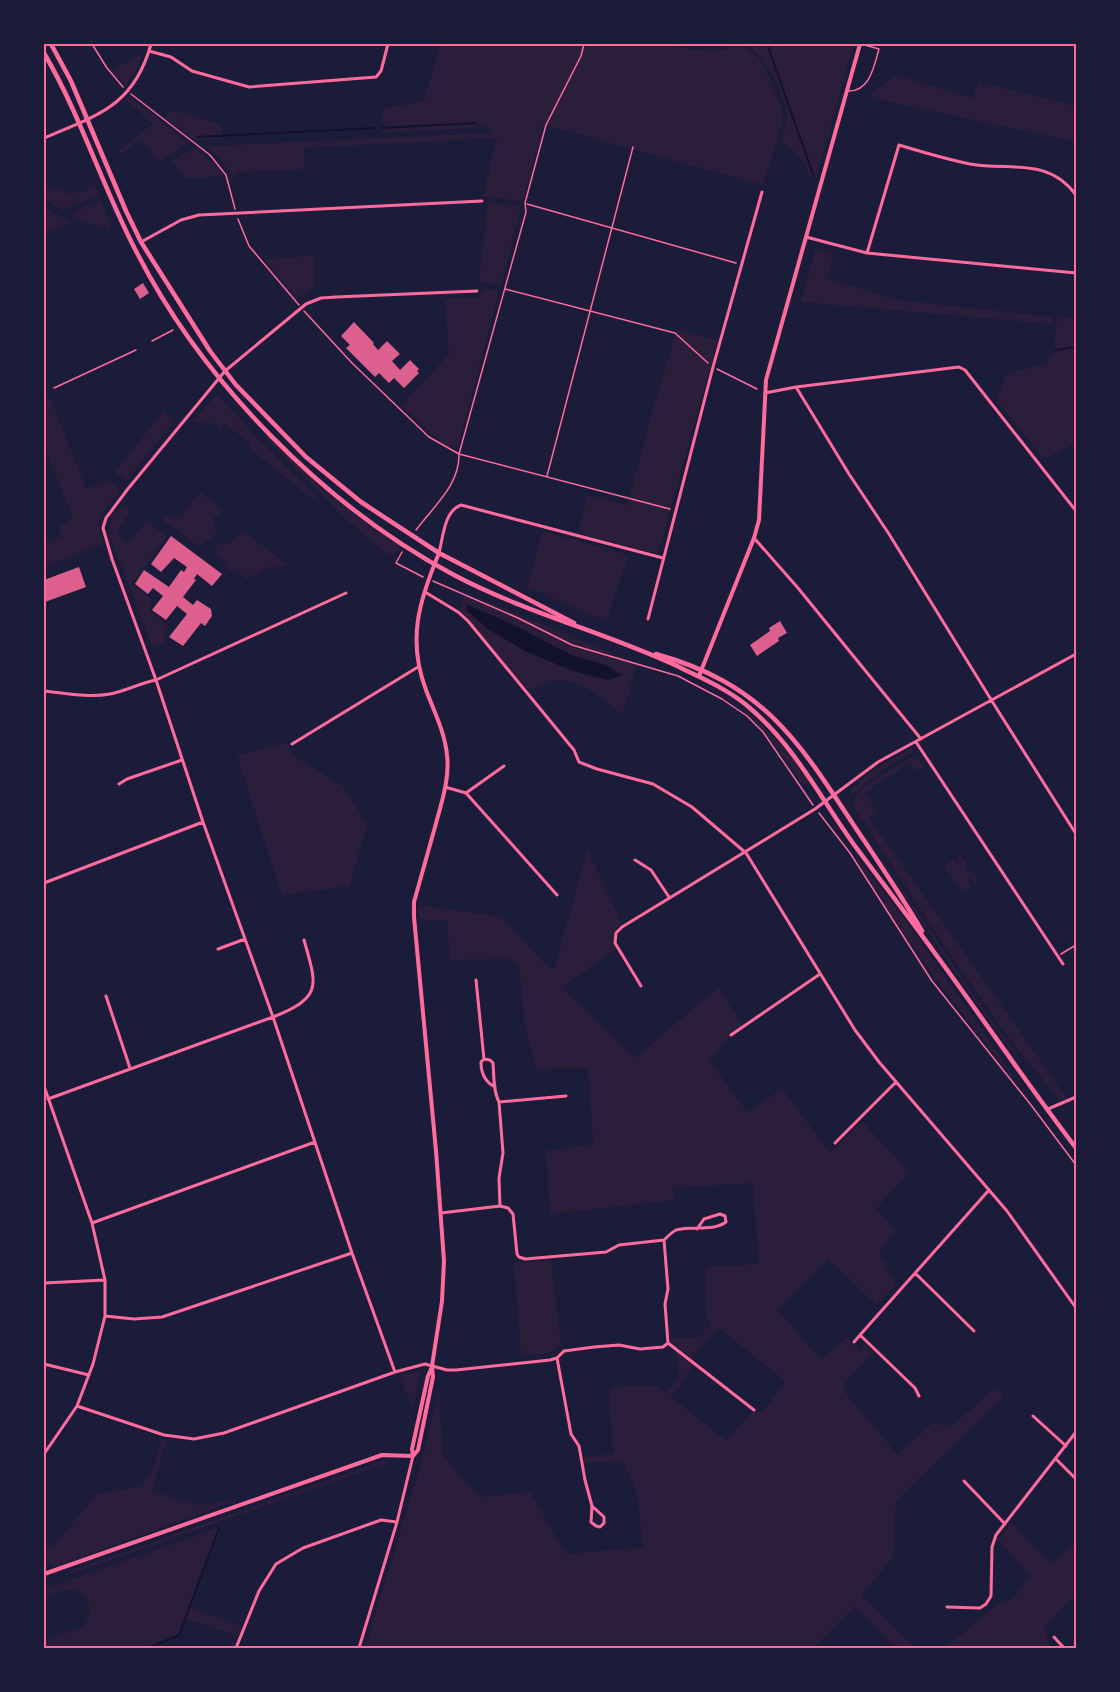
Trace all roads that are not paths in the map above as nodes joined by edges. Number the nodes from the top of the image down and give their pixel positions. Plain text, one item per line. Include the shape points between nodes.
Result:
1 (51, 44) edge
2 (151, 44) edge
3 (388, 44) edge
4 (860, 44) edge
5 (149, 51) junction
6 (44, 53) edge
7 (847, 91) junction
8 (87, 120) junction
9 (79, 123) junction
10 (44, 138) edge
11 (762, 192) dead end
12 (1077, 195) edge
13 (482, 201) dead end
14 (806, 237) junction
15 (141, 242) junction
16 (867, 253) junction
17 (1077, 273) edge
18 (477, 291) dead end
19 (225, 371) junction
20 (218, 379) junction
21 (796, 387) junction
22 (765, 393) junction
23 (1077, 511) edge
24 (754, 538) junction
25 (439, 553) junction
26 (663, 558) junction
27 (434, 564) junction
28 (425, 592) junction
29 (346, 593) dead end
30 (648, 619) dead end
31 (576, 624) junction
32 (643, 650) junction
33 (1077, 654) edge
34 (418, 667) junction
35 (702, 669) junction
36 (699, 676) junction
37 (156, 680) junction
38 (44, 691) edge
39 (991, 699) junction
40 (921, 739) junction
41 (916, 742) junction
42 (292, 744) dead end
43 (182, 760) junction
44 (504, 766) dead end
45 (119, 784) dead end
46 (445, 787) junction
47 (466, 793) junction
48 (833, 795) junction
49 (825, 801) junction
50 (203, 822) junction
51 (1077, 834) edge
52 (746, 853) junction
53 (635, 860) dead end
54 (44, 883) edge
55 (557, 895) dead end
56 (669, 897) junction
57 (245, 939) junction
58 (304, 940) dead end
59 (218, 949) dead end
60 (934, 952) junction
61 (1063, 964) dead end
62 (820, 974) junction
63 (476, 980) dead end
64 (641, 986) dead end
65 (106, 996) dead end
66 (273, 1017) junction
67 (731, 1035) dead end
68 (484, 1059) junction
69 (130, 1068) junction
70 (896, 1082) junction
71 (44, 1086) edge
72 (495, 1087) junction
73 (567, 1096) dead end
74 (1077, 1097) edge
75 (48, 1099) junction
76 (499, 1102) junction
77 (1048, 1109) junction
78 (315, 1142) junction
79 (835, 1143) dead end
80 (1077, 1148) edge
81 (989, 1190) junction
82 (500, 1206) junction
83 (441, 1213) junction
84 (92, 1223) junction
85 (697, 1229) junction
86 (664, 1240) junction
87 (352, 1253) junction
88 (915, 1273) junction
89 (105, 1280) junction
90 (44, 1283) edge
91 (1077, 1308) edge
92 (105, 1316) junction
93 (974, 1331) dead end
94 (860, 1335) junction
95 (854, 1342) dead end
96 (668, 1343) junction
97 (557, 1358) junction
98 (44, 1364) edge
99 (432, 1366) junction
100 (395, 1372) junction
101 (89, 1375) junction
102 (919, 1396) dead end
103 (77, 1406) junction
104 (754, 1410) dead end
105 (1033, 1416) dead end
106 (1077, 1432) edge
107 (1066, 1446) junction
108 (44, 1454) edge
109 (413, 1456) junction
110 (1056, 1459) junction
111 (1077, 1479) edge
112 (964, 1482) dead end
113 (592, 1506) junction
114 (397, 1522) junction
115 (1005, 1524) junction
116 (44, 1574) edge
117 (947, 1607) dead end
118 (1054, 1637) dead end
119 (236, 1648) edge
120 (359, 1648) edge
121 (1064, 1648) edge

1 - 8 main road
2 - 5 street
3 - 5 street via 376,78 249,87 192,71 177,60
4 - 7 street
4 - 7 lane via 879,49 864,86 855,92
5 - 8 street via 141,74 128,92
6 - 9 main road
7 - 14 street
8 - 9 street
8 - 15 main road
9 - 10 street
9 - 20 main road via 152,283
11 - 26 street
12 - 16 street via 1062,179 1039,170 971,164 898,145
13 - 15 street via 188,217
14 - 16 street
14 - 22 street
15 - 19 main road
16 - 17 street
18 - 19 street via 328,297 312,301
19 - 20 street
19 - 25 main road via 329,477
20 - 27 main road via 329,490
20 - 37 street via 104,522 106,540
21 - 22 street
21 - 23 street via 959,367
21 - 39 street
22 - 24 street via 761,508
24 - 35 street
24 - 40 street
25 - 26 street via 448,518 461,505
25 - 27 street
25 - 31 main road
26 - 30 street
27 - 28 street
27 - 31 main road via 499,596 561,622
28 - 34 street via 415,630
28 - 52 street via 468,621 574,750 579,762 653,784 692,807
29 - 37 street
31 - 32 main road
32 - 35 main road
32 - 36 main road
33 - 39 street
34 - 42 street
34 - 46 street via 447,754
35 - 36 street
35 - 48 main road via 748,696 775,718 803,750
36 - 49 main road via 743,702 769,725 800,762
37 - 38 street via 111,694
37 - 43 street
39 - 40 street
39 - 51 street
40 - 41 street
41 - 48 street via 878,762
41 - 61 street
43 - 45 street
43 - 50 street
44 - 47 street
46 - 47 street
46 - 83 street via 414,902
47 - 55 street
48 - 49 street
48 - 60 main road
49 - 52 street
49 - 60 main road
50 - 54 street
50 - 57 street
52 - 56 street
52 - 62 street
53 - 56 street via 651,870
56 - 64 street via 616,933 615,943
57 - 59 street
57 - 66 street
58 - 66 street via 314,977 313,990 305,1001
60 - 77 main road
62 - 67 street
62 - 70 street via 855,1030
63 - 68 street
65 - 69 street
66 - 69 street
66 - 78 street
68 - 72 street via 493,1063
68 - 72 street via 482,1073
69 - 75 street
70 - 79 street
70 - 81 street
71 - 75 street
72 - 76 street
73 - 76 street
74 - 77 street
75 - 84 street
76 - 82 street via 503,1154
77 - 80 main road
78 - 84 street
78 - 87 street
81 - 88 street
81 - 91 street
82 - 83 street
82 - 86 street via 513,1214 519,1257 606,1252 619,1245
83 - 99 street via 442,1301
84 - 89 street
85 - 85 street via 720,1226 726,1222 725,1216 704,1219
85 - 86 street via 675,1230
86 - 96 street
87 - 92 street via 162,1317
87 - 100 street
88 - 93 street
88 - 94 street
89 - 90 street
89 - 92 street
92 - 101 street
94 - 95 street
94 - 102 street
96 - 97 street via 640,1349 619,1345 574,1349
96 - 104 street
97 - 99 street via 456,1370
97 - 113 street via 571,1434 579,1446
98 - 101 street
99 - 100 street via 425,1364
99 - 109 street via 418,1450
100 - 103 street via 224,1433 194,1439 164,1435
101 - 103 street
103 - 108 street
105 - 107 street
106 - 107 street
107 - 110 street
109 - 114 street
109 - 116 street via 382,1455
110 - 111 street
110 - 115 street
112 - 115 street
113 - 113 street via 591,1522 600,1527 604,1517
114 - 119 street via 381,1520 303,1548 276,1564 259,1591
114 - 120 street
115 - 117 street via 992,1547 991,1596 986,1604 980,1608
118 - 121 street

